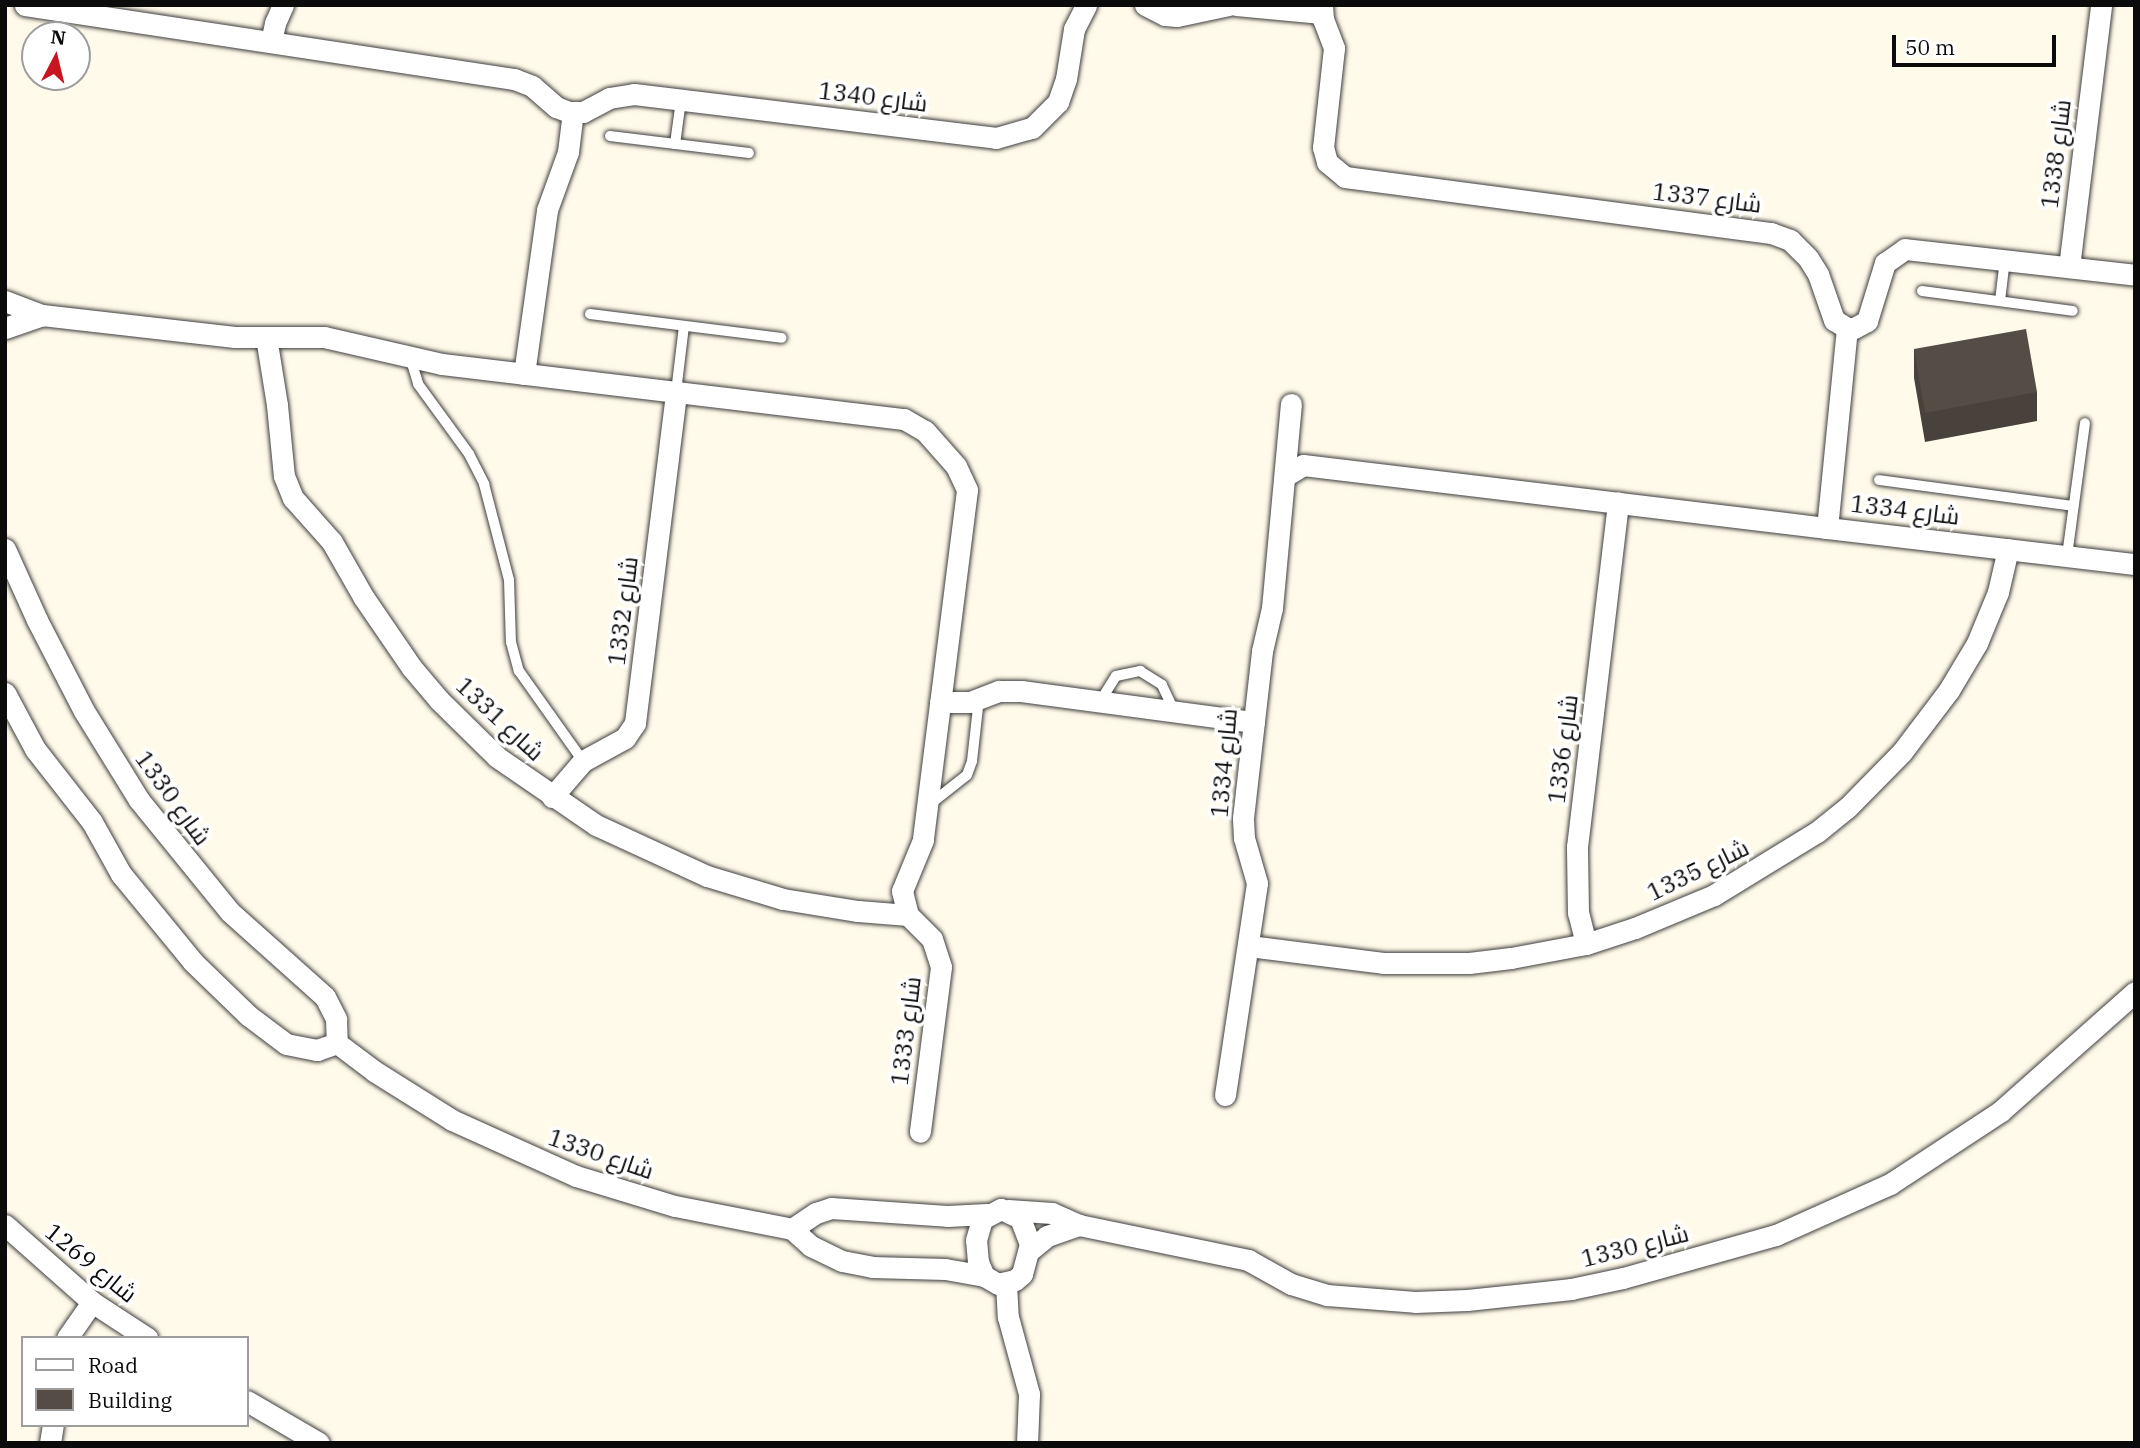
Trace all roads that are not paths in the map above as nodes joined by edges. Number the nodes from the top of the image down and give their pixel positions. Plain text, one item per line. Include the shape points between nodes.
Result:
1 (25, 5) edge
2 (283, 5) edge
3 (1086, 5) edge
4 (1145, 5) edge
5 (1228, 5) edge
6 (1236, 5) edge
7 (2101, 5) edge
8 (1322, 9) edge
9 (271, 42) junction
10 (681, 100) junction
11 (573, 113) junction
12 (610, 136) dead end
13 (675, 144) junction
14 (748, 153) dead end
15 (2005, 259) junction
16 (2069, 267) junction
17 (2135, 275) edge
18 (1922, 291) dead end
19 (5, 301) edge
20 (2000, 301) junction
21 (2073, 311) dead end
22 (590, 314) dead end
23 (42, 315) junction
24 (684, 326) junction
25 (5, 328) edge
26 (1847, 328) junction
27 (266, 337) junction
28 (782, 338) dead end
29 (410, 357) junction
30 (524, 374) junction
31 (676, 392) junction
32 (1291, 404) dead end
33 (2085, 423) dead end
34 (1284, 476) junction
35 (1880, 480) dead end
36 (1618, 502) junction
37 (2073, 506) junction
38 (1827, 528) junction
39 (5, 549) edge
40 (2008, 549) junction
41 (2067, 556) junction
42 (2135, 564) edge
43 (11, 582) edge
44 (5, 694) edge
45 (979, 699) junction
46 (1101, 700) junction
47 (940, 702) junction
48 (1172, 709) junction
49 (1254, 722) junction
50 (583, 761) junction
51 (552, 797) junction
52 (927, 806) junction
53 (908, 915) junction
54 (1586, 944) junction
55 (1249, 946) junction
56 (2135, 992) edge
57 (337, 1043) junction
58 (1225, 1095) dead end
59 (920, 1132) dead end
60 (998, 1212) junction
61 (5, 1225) edge
62 (1079, 1225) junction
63 (792, 1229) junction
64 (1030, 1250) junction
65 (984, 1276) junction
66 (1006, 1283) junction
67 (92, 1302) junction
68 (68, 1336) edge
69 (144, 1336) edge
70 (248, 1402) edge
71 (319, 1443) edge
72 (1027, 1443) edge

1 - 9 street
2 - 9 street
3 - 10 street, شارع 1340 via 1074,29 1058,102 1032,128 1009,136
4 - 5 street via 1177,16
6 - 8 street, شارع 1337
7 - 16 street, شارع 1338
8 - 26 street, شارع 1337 via 1334,48 1323,147 1327,162 1338,173 1771,233 1790,240 1808,258 1834,320
9 - 11 street via 514,79
10 - 11 street, شارع 1340 via 625,94
10 - 13 lane
11 - 30 street via 568,152 547,210
12 - 13 lane
13 - 14 lane
15 - 16 street
15 - 20 lane
15 - 26 street via 1922,249 1897,252 1881,271 1867,321
16 - 17 street
18 - 20 lane
19 - 23 street
20 - 21 lane
22 - 24 lane
23 - 25 street
23 - 27 street
24 - 28 lane
24 - 31 lane
26 - 38 street, شارع 1334
27 - 29 street via 324,337
27 - 51 street, شارع 1331 via 284,476 293,498 326,533 387,634 432,692 497,757
29 - 30 street
29 - 50 lane via 423,393 469,454 484,484 509,580 511,642 519,671
30 - 31 street
31 - 47 street via 904,419 945,450 965,481 967,499
31 - 50 street, شارع 1332 via 635,723 625,738
32 - 34 street, شارع 1334
33 - 37 lane
34 - 36 street via 1303,465
34 - 49 street, شارع 1334 via 1272,608
35 - 37 lane
36 - 38 street
36 - 54 street, شارع 1336 via 1577,847 1576,891
37 - 41 lane
38 - 40 street, شارع 1334
39 - 43 street, شارع 1330
40 - 41 street, شارع 1334
40 - 54 street, شارع 1335 via 1989,618 1964,667 1902,752 1847,808 1785,855 1714,895
41 - 42 street, شارع 1334
43 - 57 street, شارع 1330 via 139,800 230,912 325,997 336,1019
44 - 57 street via 35,750 92,822 121,873 193,962 286,1044 317,1051
45 - 46 street via 1010,690
45 - 47 street
45 - 52 lane via 967,775
46 - 48 street
46 - 48 lane via 1116,676 1140,671 1163,685
47 - 52 street
48 - 49 street
49 - 55 street, شارع 1334 via 1243,818 1244,838 1257,874
50 - 51 street, شارع 1332
51 - 53 street, شارع 1331 via 632,845 745,889 823,906
52 - 53 street via 919,855 904,883 902,899
53 - 59 street, شارع 1333 via 932,939 941,967
54 - 55 street, شارع 1335 via 1511,958 1426,964 1341,959
55 - 58 street, شارع 1334
56 - 62 street, شارع 1330 via 2001,1111 1890,1184 1776,1235 1623,1278 1468,1300 1360,1299 1309,1290 1248,1260
57 - 63 street, شارع 1330 via 413,1096 534,1159 676,1206
60 - 62 street, شارع 1330 via 1052,1213
60 - 63 street, شارع 1330 via 947,1216 839,1208 817,1213
60 - 64 street via 1024,1225
60 - 65 street via 976,1240
61 - 67 street, شارع 1269
62 - 64 street via 1057,1231
63 - 65 street, شارع 1330 via 811,1246 842,1261
64 - 66 street via 1022,1274
65 - 66 street
66 - 72 street via 1012,1334 1029,1394
67 - 68 street
67 - 69 street, شارع 1269
70 - 71 street

